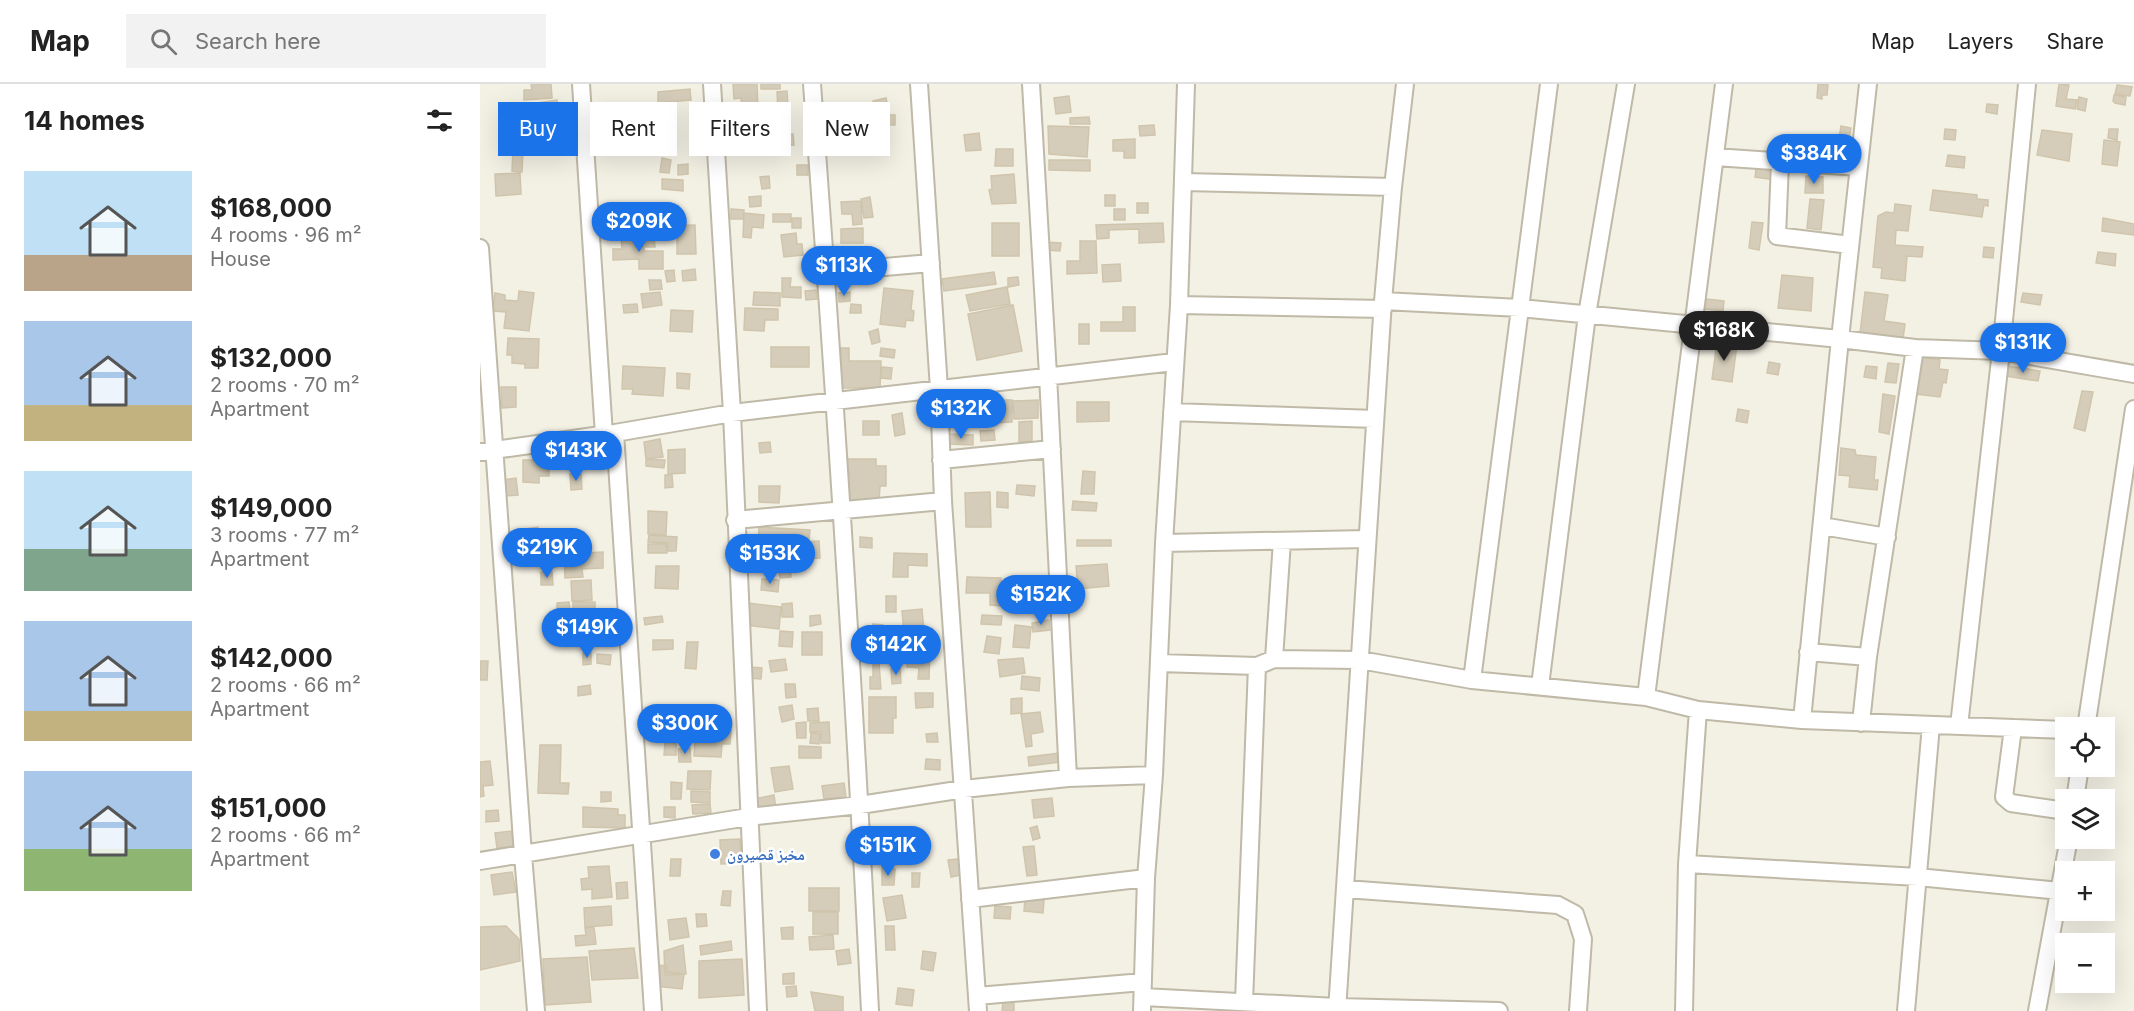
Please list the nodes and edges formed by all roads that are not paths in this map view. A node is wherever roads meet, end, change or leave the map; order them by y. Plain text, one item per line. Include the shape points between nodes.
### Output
1 (581, 84) edge
2 (712, 84) edge
3 (812, 84) edge
4 (920, 84) edge
5 (1031, 84) edge
6 (1186, 84) edge
7 (1405, 84) edge
8 (1550, 84) edge
9 (1626, 84) edge
10 (1724, 84) edge
11 (1868, 84) edge
12 (2027, 84) edge
13 (1715, 157) junction
14 (1780, 163) junction
15 (1859, 167) junction
16 (1183, 182) junction
17 (1393, 187) junction
18 (1850, 245) junction
19 (480, 248) edge
20 (931, 263) junction
21 (826, 272) junction
22 (1179, 305) junction
23 (1383, 305) junction
24 (1520, 308) junction
25 (1587, 315) junction
26 (1693, 326) junction
27 (1840, 339) junction
28 (1915, 348) junction
29 (2001, 351) junction
30 (1174, 362) junction
31 (2134, 374) edge
32 (1048, 375) junction
33 (939, 389) junction
34 (835, 400) junction
35 (2134, 410) edge
36 (1172, 412) junction
37 (732, 413) junction
38 (1375, 419) junction
39 (610, 434) junction
40 (1052, 449) junction
41 (487, 451) edge
42 (941, 460) junction
43 (943, 501) junction
44 (842, 509) junction
45 (735, 520) junction
46 (1822, 526) junction
47 (1887, 537) junction
48 (1366, 539) junction
49 (1282, 541) junction
50 (1164, 543) junction
51 (1808, 652) junction
52 (1868, 657) junction
53 (1274, 659) junction
54 (1360, 660) junction
55 (1159, 663) junction
56 (1257, 666) junction
57 (1472, 680) junction
58 (1540, 686) junction
59 (1646, 697) junction
60 (1698, 710) junction
61 (2088, 717) edge
62 (1802, 720) junction
63 (1861, 723) junction
64 (1931, 725) junction
65 (1959, 726) junction
66 (2013, 728) junction
67 (2055, 730) edge
68 (1154, 775) junction
69 (1068, 778) junction
70 (964, 789) junction
71 (860, 805) junction
72 (2055, 809) edge
73 (748, 817) junction
74 (642, 833) junction
75 (523, 855) junction
76 (480, 861) edge
77 (1687, 864) junction
78 (1918, 877) junction
79 (1146, 878) junction
80 (1346, 889) junction
81 (2055, 891) edge
82 (970, 900) junction
83 (2055, 917) edge
84 (1142, 997) edge
85 (1244, 1002) junction
86 (977, 1004) edge
87 (1219, 1006) edge
88 (1337, 1009) edge
89 (1451, 1010) edge
90 (536, 1011) edge
91 (653, 1011) edge
92 (758, 1011) edge
93 (870, 1011) edge
94 (1499, 1011) edge
95 (1578, 1011) edge
96 (1684, 1011) edge
97 (1906, 1011) edge
98 (2037, 1011) edge

1 - 39 street
2 - 37 street
3 - 21 street
4 - 20 street
5 - 32 street
6 - 16 street
7 - 17 street
8 - 24 street
9 - 25 street
10 - 13 street
11 - 15 street
12 - 29 street
13 - 14 street
13 - 26 street
14 - 15 street
14 - 18 street via 1777,236
15 - 18 street
16 - 17 street
16 - 22 street
17 - 23 street
18 - 27 street
19 - 41 street
20 - 21 street
20 - 33 street
21 - 34 street
22 - 23 street
22 - 30 street
23 - 24 street
23 - 38 street
24 - 25 street
24 - 57 street
25 - 26 street
25 - 58 street
26 - 27 street
26 - 59 street
27 - 28 street
27 - 46 street
28 - 29 street
28 - 47 street
29 - 31 street
29 - 65 street
30 - 32 street
30 - 36 street
32 - 33 street
32 - 40 street
33 - 34 street
33 - 42 street
34 - 37 street
34 - 44 street
35 - 61 street
36 - 38 street
36 - 50 street
37 - 39 street
37 - 45 street
38 - 48 street
39 - 41 street
39 - 74 street
40 - 42 street
40 - 69 street
41 - 75 street
42 - 43 street
43 - 44 street
43 - 70 street
44 - 45 street
44 - 71 street
45 - 73 street
46 - 47 street
46 - 51 street
47 - 52 street
48 - 49 street
48 - 54 street
49 - 50 street
49 - 53 street
50 - 55 street
51 - 52 street
51 - 62 street
52 - 63 street
53 - 54 street
53 - 56 street
54 - 57 street
54 - 80 street
55 - 56 street
55 - 68 street
56 - 85 street
57 - 58 street
58 - 59 street
59 - 60 street
60 - 62 street
60 - 77 street
62 - 63 street
63 - 64 street
64 - 65 street
64 - 78 street
65 - 66 street
66 - 67 street
66 - 72 street via 2004,797 2011,803
68 - 69 street
68 - 79 street
69 - 70 street
70 - 71 street
70 - 82 street
71 - 73 street
71 - 93 street
73 - 74 street
73 - 92 street
74 - 75 street
74 - 91 street
75 - 76 street
75 - 90 street
77 - 78 street
77 - 96 street
78 - 81 street
78 - 97 street
79 - 82 street
79 - 84 street
80 - 88 street
80 - 95 street via 1558,905 1575,914 1583,939
82 - 86 street
83 - 98 street
84 - 86 street
84 - 87 street
85 - 87 street
85 - 88 street
88 - 89 street
89 - 94 street

